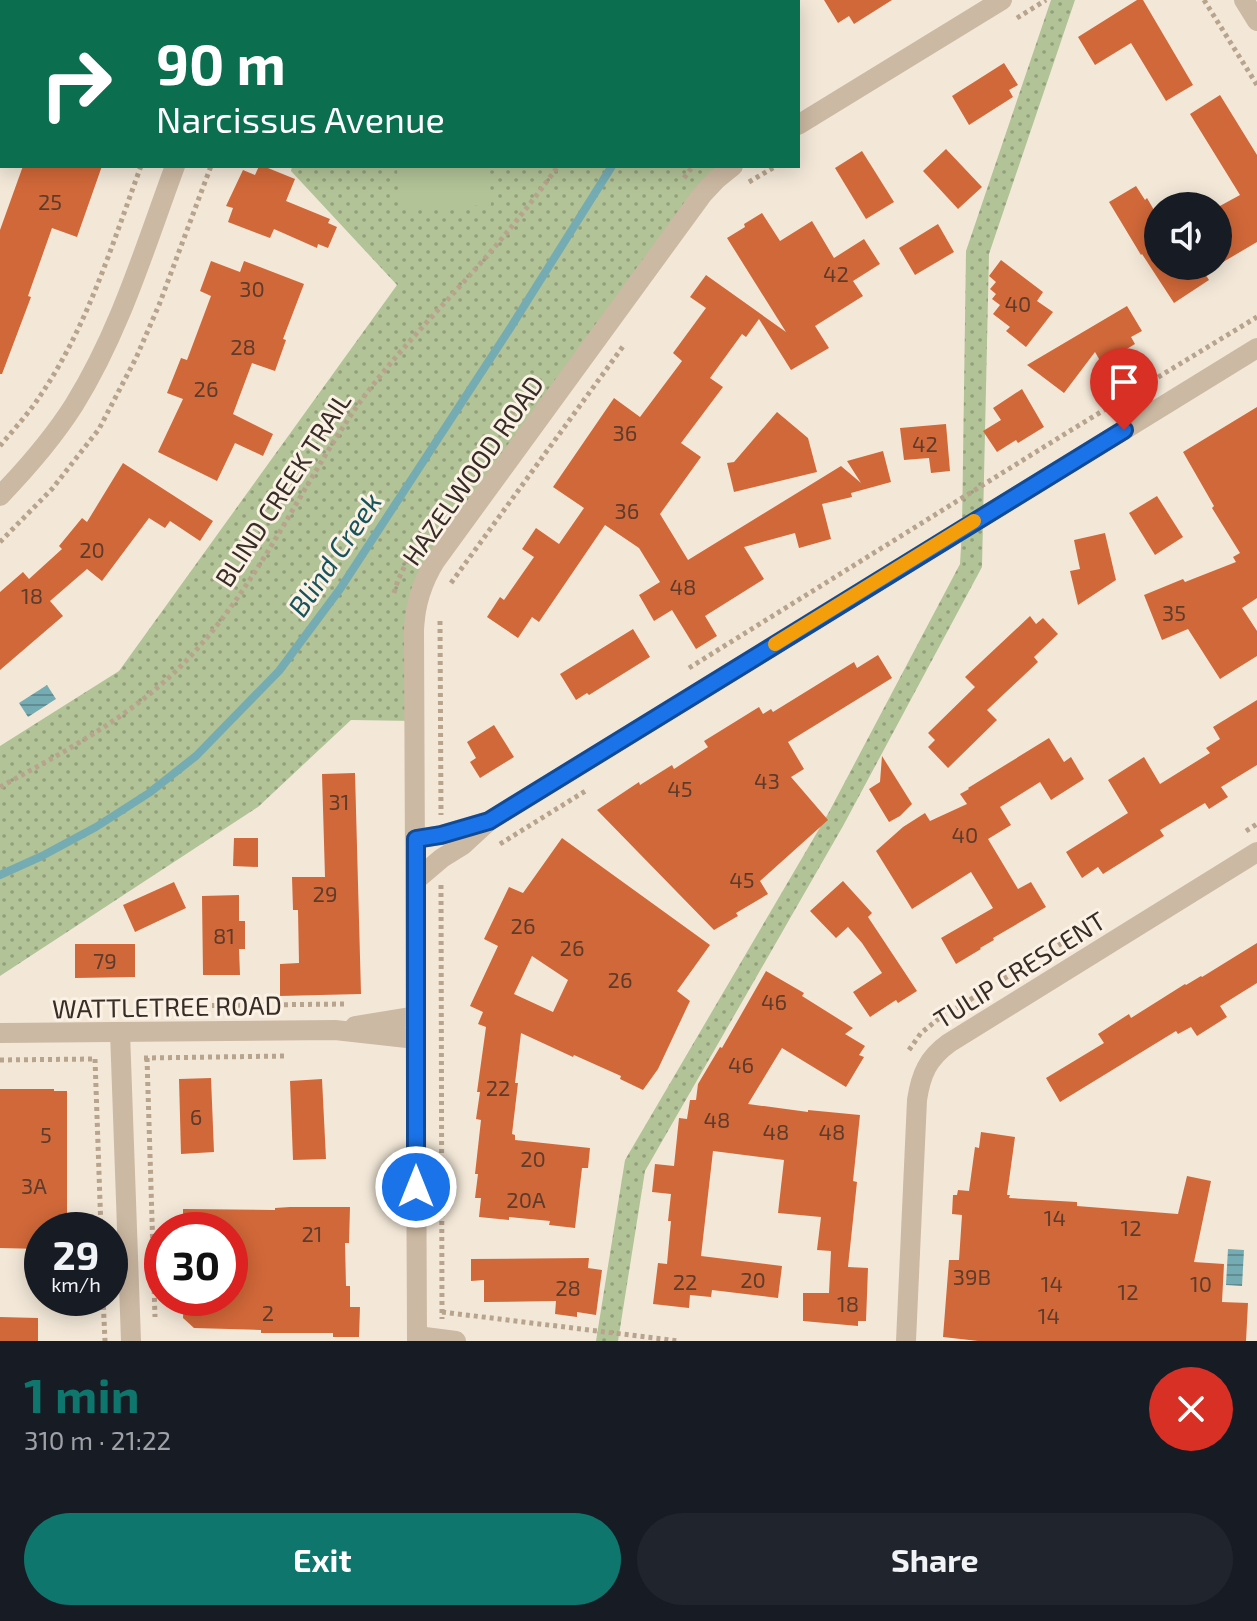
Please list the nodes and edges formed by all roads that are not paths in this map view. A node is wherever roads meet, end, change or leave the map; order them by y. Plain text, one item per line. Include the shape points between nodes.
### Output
1 (1002, 0) edge
2 (1244, 0) edge
3 (1257, 21) edge
4 (800, 124) edge
5 (174, 168) edge
6 (731, 168) edge
7 (1257, 348) edge
8 (0, 496) edge
9 (489, 821) junction
10 (416, 839) junction
11 (1257, 852) edge
12 (416, 880) junction
13 (416, 1016) junction
14 (335, 1030) junction
15 (120, 1032) junction
16 (0, 1033) edge
17 (416, 1039) junction
18 (417, 1338) edge
19 (131, 1341) edge
20 (456, 1341) edge
21 (906, 1341) edge

1 - 4 street
2 - 3 street
5 - 8 street via 96,366 48,442
6 - 10 street, HAZELWOOD ROAD via 702,195 423,581 414,622
7 - 9 street
9 - 10 street
9 - 12 street
10 - 12 street, HAZELWOOD ROAD
11 - 21 street, TULIP CRESCENT via 933,1056 917,1100
12 - 13 street, HAZELWOOD ROAD
13 - 14 street, WATTLETREE ROAD
13 - 17 street, HAZELWOOD ROAD
14 - 15 street, WATTLETREE ROAD
14 - 17 street, WATTLETREE ROAD
15 - 16 street, WATTLETREE ROAD
15 - 19 street
17 - 18 street, HAZELWOOD ROAD
18 - 20 street

